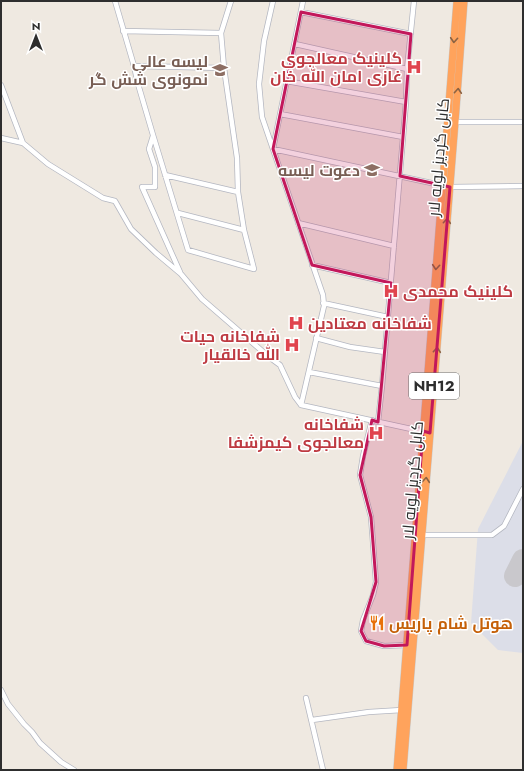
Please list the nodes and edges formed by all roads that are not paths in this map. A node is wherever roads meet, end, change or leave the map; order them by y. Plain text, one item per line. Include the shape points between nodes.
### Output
1 (115, 1) edge
2 (231, 1) edge
3 (273, 1) edge
4 (303, 1) edge
5 (414, 1) edge
6 (458, 1) edge
7 (464, 1) edge
8 (301, 12) junction
9 (123, 31) junction
10 (221, 33) junction
11 (411, 34) junction
12 (295, 44) junction
13 (134, 66) junction
14 (224, 68) junction
15 (407, 69) junction
16 (286, 81) junction
17 (1, 85) edge
18 (406, 102) junction
19 (280, 114) junction
20 (455, 122) junction
21 (523, 122) edge
22 (153, 135) junction
23 (403, 137) junction
24 (1, 138) edge
25 (23, 143) junction
26 (273, 149) junction
27 (166, 175) junction
28 (400, 176) junction
29 (446, 186) junction
30 (523, 186) edge
31 (238, 192) junction
32 (178, 214) junction
33 (298, 223) junction
34 (244, 230) junction
35 (394, 246) junction
36 (312, 265) junction
37 (181, 274) junction
38 (391, 283) junction
39 (323, 303) junction
40 (388, 317) junction
41 (316, 338) junction
42 (385, 352) junction
43 (309, 372) junction
44 (382, 386) junction
45 (301, 405) junction
46 (372, 420) junction
47 (378, 422) junction
48 (427, 432) junction
49 (523, 489) edge
50 (421, 535) junction
51 (407, 645) junction
52 (1, 690) edge
53 (306, 698) dead end
54 (402, 710) junction
55 (312, 720) junction
56 (74, 770) edge
57 (324, 770) edge
58 (398, 770) edge
59 (403, 770) edge

1 - 9 street
2 - 10 street
3 - 26 street via 264,42 259,84 262,117
4 - 8 street
5 - 11 street
6 -> 29 highway, کابل گردیز لویه لار / NH12
20 -> 7 highway, کابل گردیز لویه لار / NH12
8 - 11 street
8 - 12 street
9 - 10 street
9 - 13 street
10 - 14 street
11 - 15 street
12 - 15 street
12 - 16 street
13 - 14 street
13 - 22 street
14 - 31 street via 237,158
15 - 18 street
16 - 18 street
16 - 19 street
17 - 25 street
18 - 23 street
19 - 23 street
19 - 26 street
20 - 21 street
20 - 29 highway, کابل گردیز لویه لار / NH12
22 - 27 street
22 - 37 street via 149,149 155,166 155,187 142,187
23 - 28 street
24 - 25 street
25 - 37 street via 48,164 103,198 115,201 131,229
26 - 28 street
26 - 33 street
27 - 31 street
27 - 32 street
28 - 29 street
28 - 35 street
29 - 30 street
29 - 48 highway, کابل گردیز لویه لار / NH12
31 - 34 street
32 - 34 street
32 - 34 street via 188,250 254,269
33 - 35 street
33 - 36 street
35 - 38 street
36 - 38 street
36 - 39 street via 323,295
37 - 45 street via 202,299 280,365
38 - 40 street
39 - 40 street
39 - 41 street
40 - 42 street
41 - 42 street via 350,347
41 - 43 street
42 - 44 street
43 - 44 street
43 - 45 street
44 - 47 street
45 - 46 street
46 - 47 street
46 - 51 street via 360,475 371,517 376,582 361,631 366,641 384,646
47 - 48 street
50 -> 48 highway, کابل گردیز لویه لار / NH12
48 - 51 highway, کابل گردیز لویه لار / NH12
49 - 50 street via 504,526 492,535
50 - 59 highway, کابل گردیز لویه لار / NH12
51 - 54 highway, کابل گردیز لویه لار / NH12
52 - 56 street via 8,704 40,743 60,762
53 - 55 street
54 - 55 street
54 - 58 highway, کابل گردیز لویه لار / NH12
55 - 57 street

